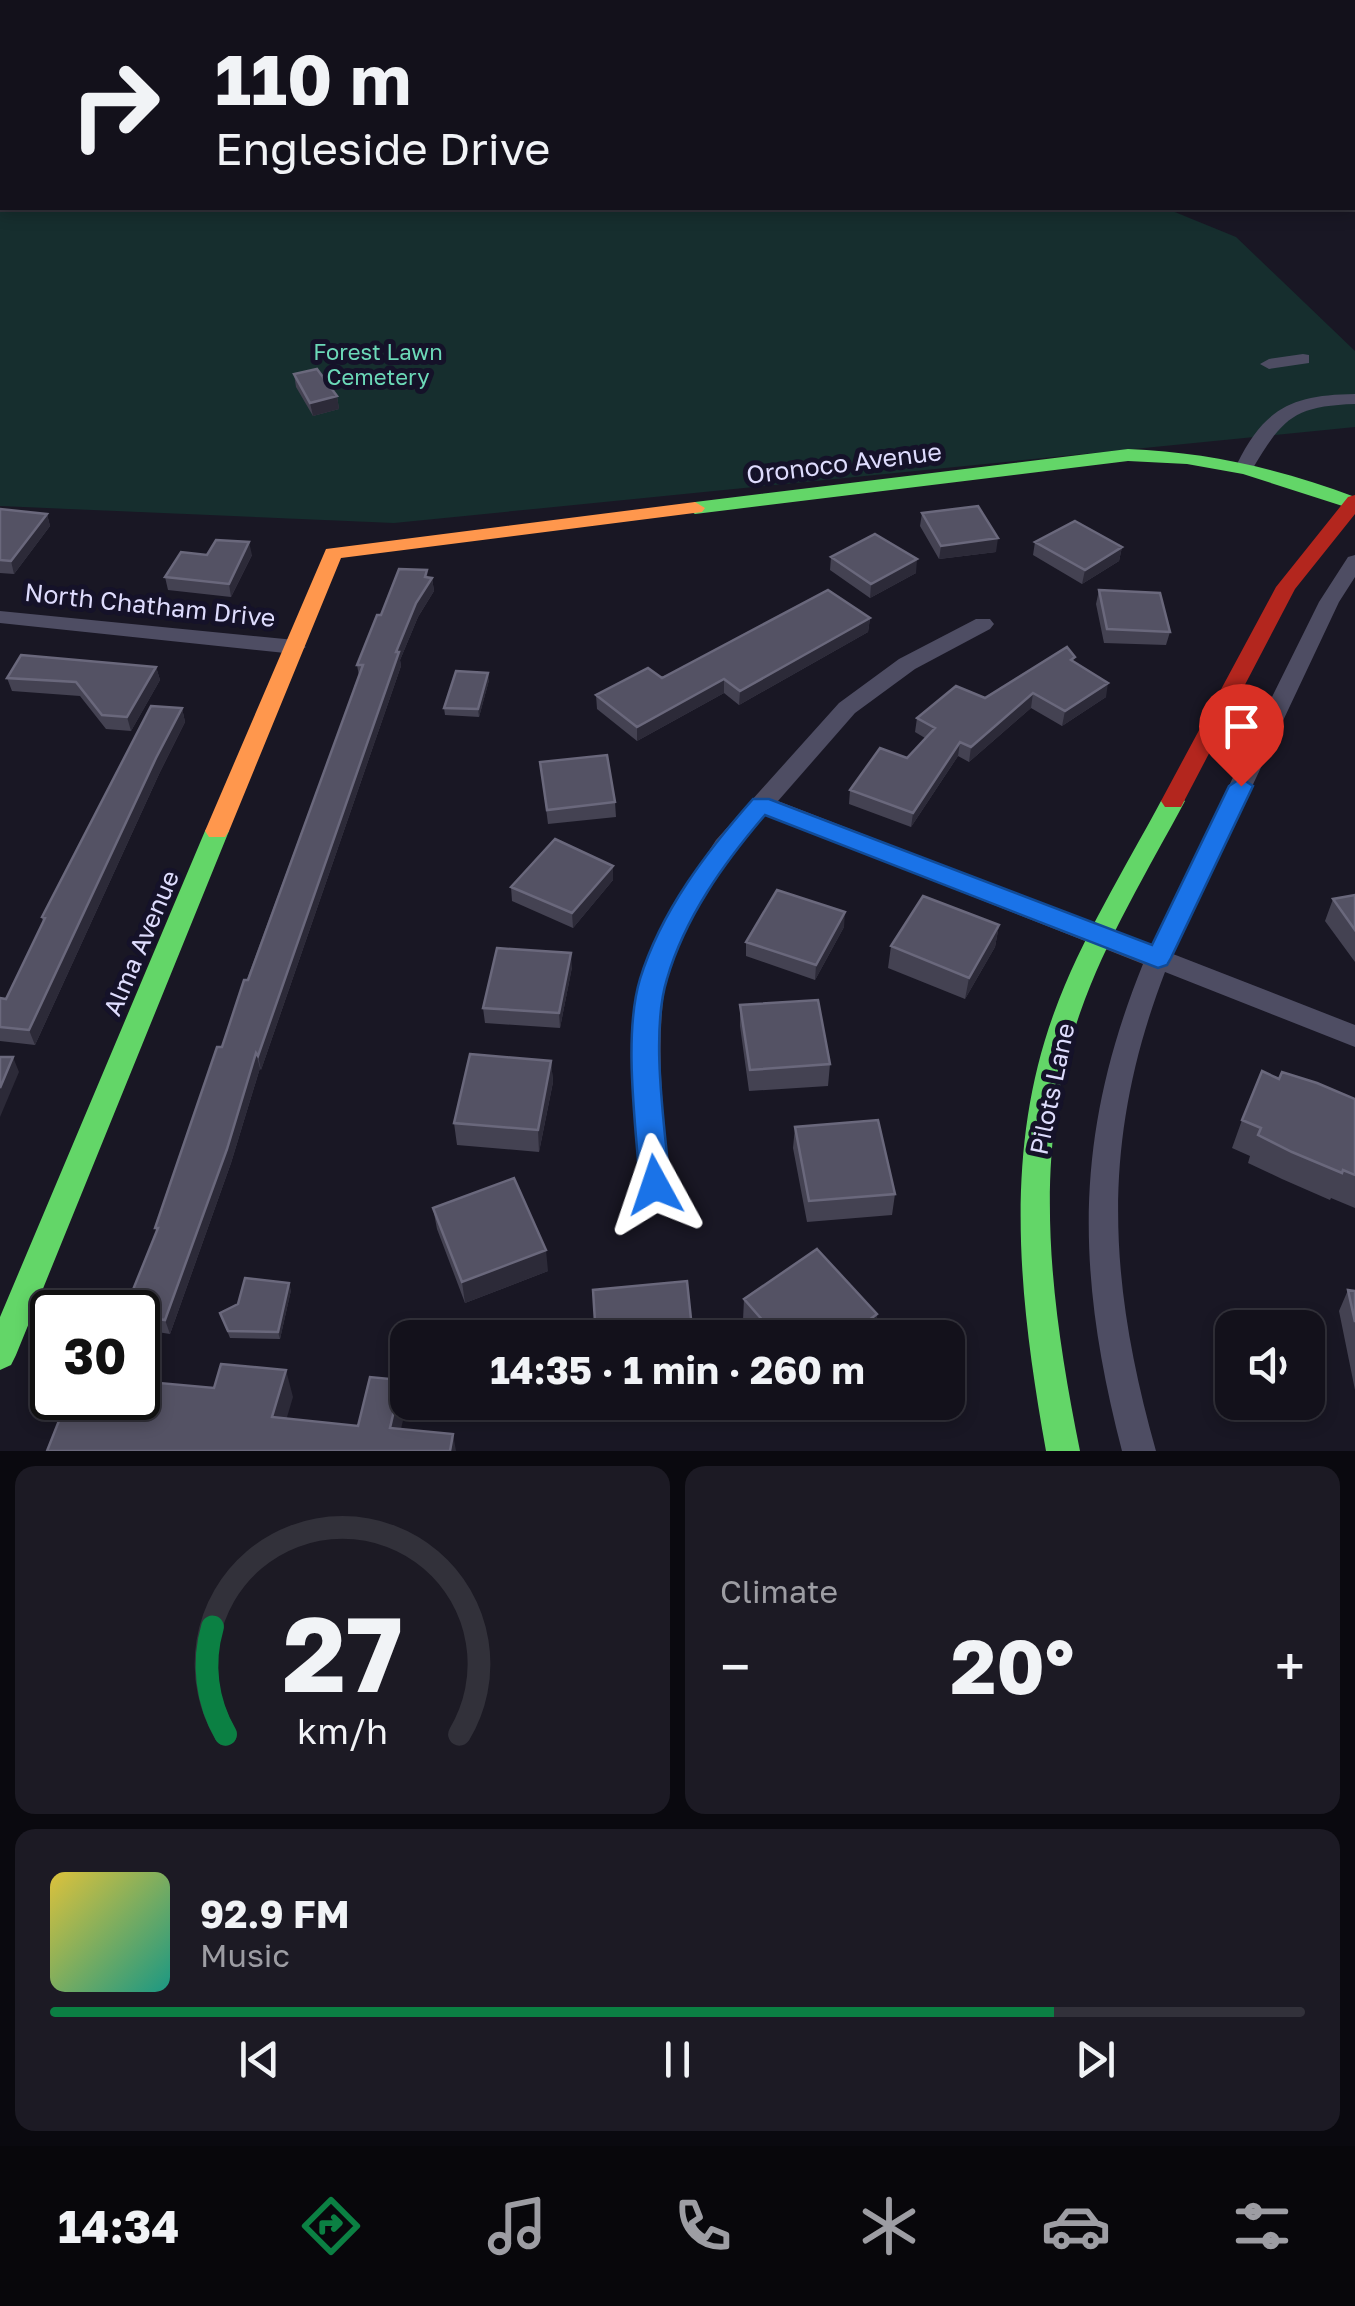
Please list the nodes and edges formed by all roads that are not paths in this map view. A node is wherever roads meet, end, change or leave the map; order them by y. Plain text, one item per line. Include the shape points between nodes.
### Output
1 (1302, 359) dead end
2 (1269, 364) dead end
3 (1355, 400) edge
4 (1246, 464) junction
5 (1354, 502) edge
6 (333, 553) joint
7 (1355, 561) edge
8 (0, 617) edge
9 (982, 624) dead end
10 (295, 647) junction
11 (1224, 701) junction
12 (1274, 717) junction
13 (761, 804) junction
14 (1102, 936) junction
15 (1158, 958) junction
16 (1355, 1036) edge
17 (655, 1185) dead end
18 (0, 1354) edge
19 (1063, 1451) edge
20 (1138, 1451) edge

1 - 2 street
3 - 4 street via 1304,404 1280,414 1264,428
4 - 5 street, Oronoco Avenue
4 - 6 street, Oronoco Avenue via 1188,456 1103,457
5 - 11 street, Pilots Lane via 1300,562
6 - 10 street, Alma Avenue
7 - 12 street
8 - 10 street, North Chatham Drive
9 - 13 street via 860,698
10 - 18 street, Alma Avenue
11 - 12 street
11 - 14 street, Pilots Lane
12 - 15 street
13 - 14 street
13 - 17 street via 674,926 652,982 646,1070
14 - 15 street
14 - 19 street, Pilots Lane via 1062,1030 1036,1164 1034,1276
15 - 16 street
15 - 20 street via 1117,1073 1103,1160 1102,1239 1113,1347

